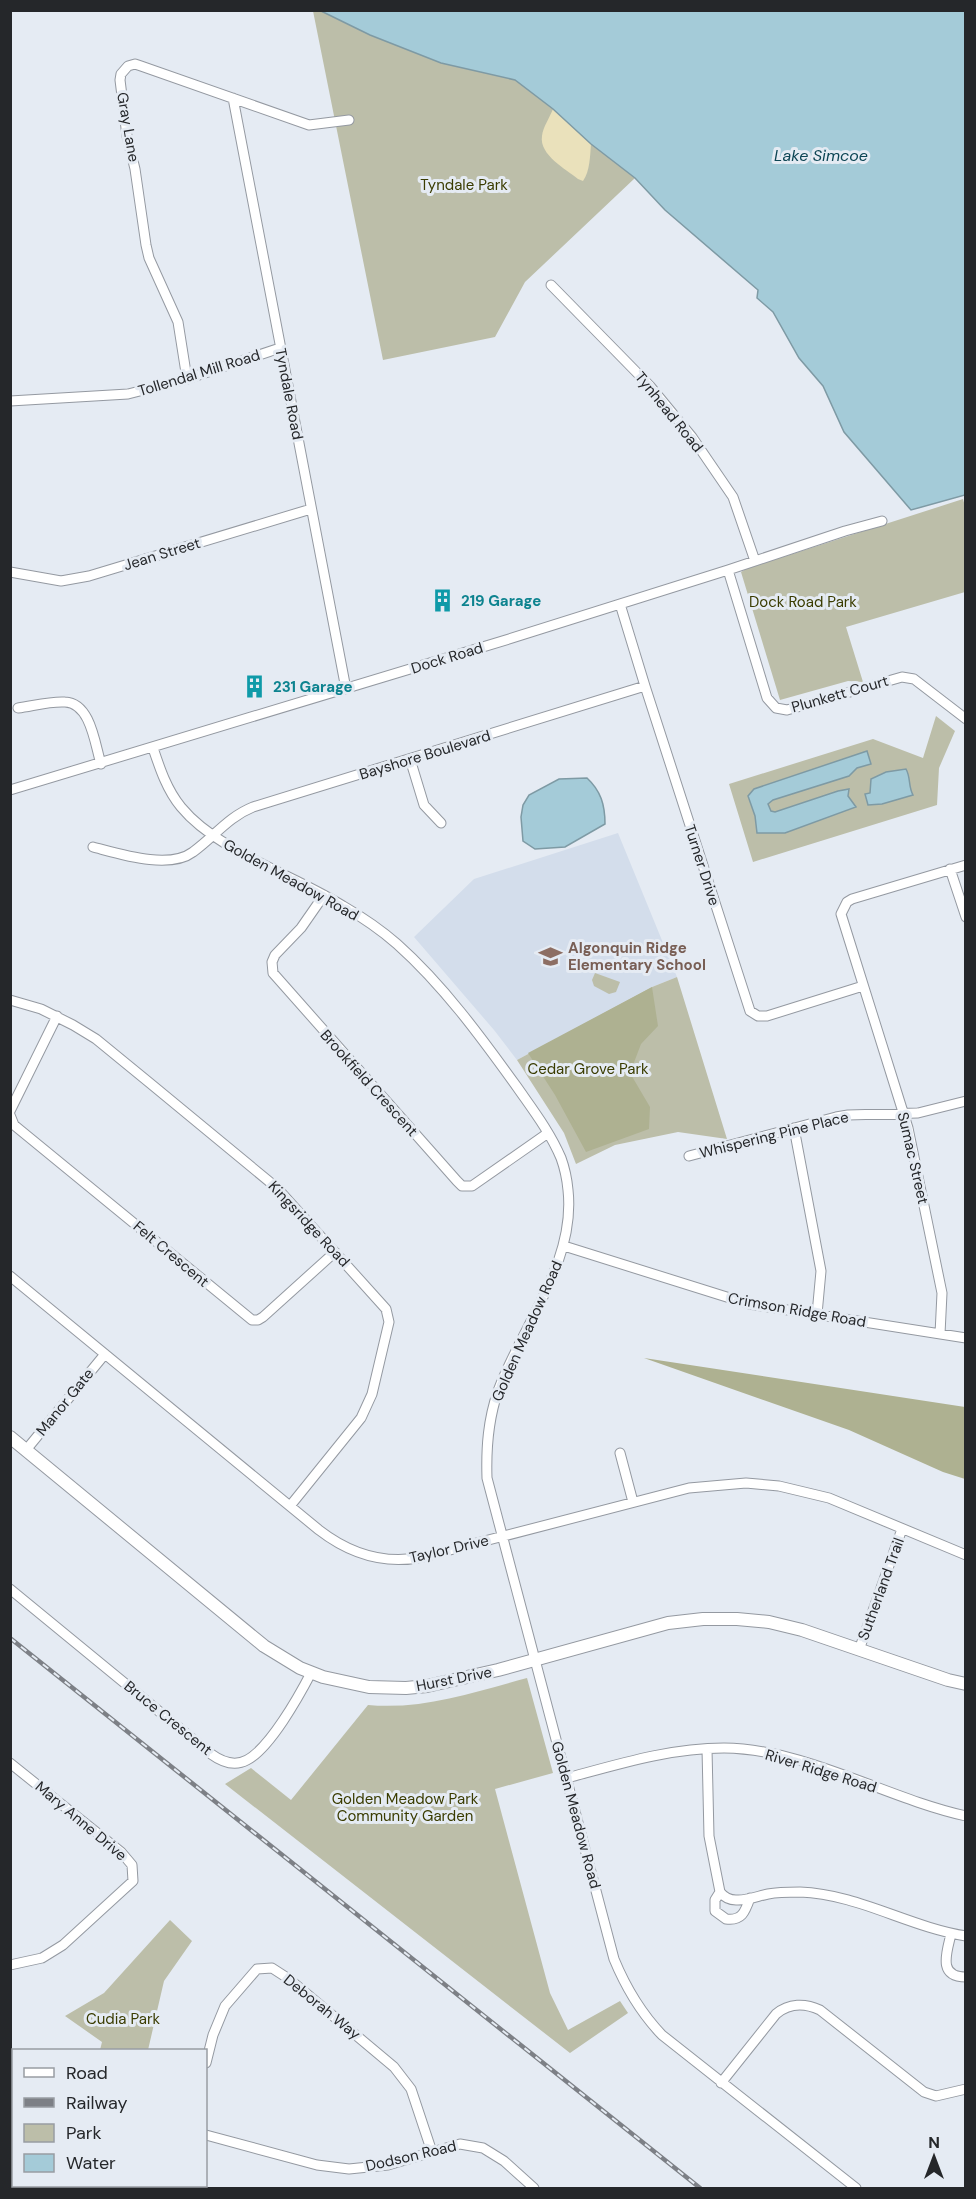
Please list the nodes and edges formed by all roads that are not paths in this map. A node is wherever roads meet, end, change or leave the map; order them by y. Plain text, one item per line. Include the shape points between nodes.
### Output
1 (233, 98) junction
2 (349, 120) dead end
3 (551, 285) dead end
4 (280, 348) junction
5 (187, 379) junction
6 (10, 401) edge
7 (311, 509) junction
8 (882, 521) dead end
9 (755, 561) junction
10 (728, 570) junction
11 (10, 572) edge
12 (620, 604) junction
13 (645, 686) junction
14 (346, 689) junction
15 (18, 708) dead end
16 (966, 718) edge
17 (153, 748) junction
18 (410, 759) junction
19 (101, 764) junction
20 (10, 790) edge
21 (441, 823) dead end
22 (211, 836) junction
23 (93, 847) dead end
24 (966, 865) edge
25 (950, 869) junction
26 (324, 895) junction
27 (966, 917) edge
28 (863, 986) junction
29 (10, 1000) edge
30 (57, 1016) junction
31 (966, 1101) edge
32 (10, 1113) edge
33 (903, 1114) junction
34 (794, 1128) junction
35 (548, 1133) junction
36 (689, 1156) dead end
37 (564, 1246) junction
38 (335, 1252) junction
39 (10, 1276) edge
40 (817, 1314) junction
41 (940, 1334) junction
42 (966, 1338) edge
43 (105, 1354) junction
44 (10, 1437) edge
45 (26, 1450) junction
46 (620, 1453) dead end
47 (633, 1502) junction
48 (290, 1506) junction
49 (903, 1529) junction
50 (502, 1537) junction
51 (966, 1555) edge
52 (10, 1589) edge
53 (859, 1650) junction
54 (534, 1660) junction
55 (310, 1673) junction
56 (966, 1684) edge
57 (707, 1749) junction
58 (10, 1763) edge
59 (567, 1778) junction
60 (966, 1816) edge
61 (720, 1893) junction
62 (750, 1898) junction
63 (951, 1934) junction
64 (966, 1936) edge
65 (10, 1965) edge
66 (966, 1977) edge
67 (207, 2059) edge
68 (721, 2083) junction
69 (966, 2089) edge
70 (207, 2135) edge
71 (432, 2152) junction
72 (534, 2188) edge
73 (856, 2188) edge

1 - 2 street, Gray Lane via 309,125
1 - 4 street, Tyndale Road
1 - 5 street, Gray Lane via 135,64 124,69 120,80 146,245 178,322
3 - 9 street, Tynhead Road via 650,386 692,437 733,496
4 - 5 street, Tollendal Mill Road
4 - 7 street, Tyndale Road
5 - 6 street, Tollendal Mill Road via 128,394
7 - 11 street, Jean Street via 89,576 61,581
7 - 14 street, Tyndale Road
8 - 9 street, Dock Road
9 - 10 street, Dock Road
10 - 12 street, Dock Road
10 - 16 street, Plunkett Court via 767,698 776,708 787,710 909,677
12 - 13 street, Turner Drive
12 - 14 street, Dock Road
13 - 18 street, Bayshore Boulevard
13 - 28 street, Turner Drive via 750,1011 758,1017 767,1016
14 - 17 street, Dock Road
15 - 19 street via 66,702 78,706 86,716
17 - 19 street, Dock Road
17 - 22 street, Golden Meadow Road via 176,799
18 - 21 street via 424,805
18 - 22 street, Bayshore Boulevard via 253,807
19 - 20 street, Dock Road
22 - 23 street, Bayshore Boulevard via 193,852 174,860
22 - 26 street, Golden Meadow Road
24 - 25 street
25 - 27 street
25 - 28 street, Sumac Street via 847,902 842,921
26 - 35 street, Golden Meadow Road via 386,935 419,966 481,1037
26 - 35 street, Brookfield Crescent via 301,928 275,955 273,973 457,1181 472,1186
28 - 33 street, Sumac Street
29 - 30 street, Kingsridge Road
30 - 32 street, Felt Crescent
30 - 38 street, Kingsridge Road via 96,1039 277,1188
31 - 33 street, Whispering Pine Place
32 - 38 street, Felt Crescent via 14,1125 252,1320 263,1317
33 - 34 street, Whispering Pine Place via 848,1115
33 - 41 street, Sumac Street via 942,1293
34 - 36 street, Whispering Pine Place
34 - 40 street via 820,1260
35 - 37 street, Golden Meadow Road via 564,1168 568,1190
37 - 40 street, Crimson Ridge Road via 733,1300
37 - 50 street, Golden Meadow Road via 500,1388 489,1424 487,1478
38 - 48 street, Kingsridge Road via 386,1310 388,1322 372,1394 361,1418
39 - 43 street, Taylor Drive
40 - 41 street, Crimson Ridge Road
41 - 42 street, Crimson Ridge Road
43 - 45 street, Manor Gate
43 - 48 street, Taylor Drive
44 - 45 street, Hurst Drive
45 - 55 street, Hurst Drive via 264,1646
46 - 47 street
47 - 49 street, Taylor Drive via 699,1486 761,1484 822,1496
47 - 50 street, Taylor Drive
48 - 50 street, Taylor Drive via 340,1545 382,1559 410,1560
49 - 51 street, Taylor Drive
49 - 53 street, Sutherland Trail
50 - 54 street, Golden Meadow Road
52 - 55 street, Bruce Crescent via 212,1754 231,1764 246,1761 258,1751 291,1711
53 - 54 street, Hurst Drive via 786,1626 712,1618 668,1623
53 - 56 street, Hurst Drive
54 - 55 street, Hurst Drive via 406,1688 369,1687
54 - 59 street, Golden Meadow Road
57 - 59 street, River Ridge Road via 657,1755
57 - 60 street, River Ridge Road via 752,1750 784,1756
57 - 61 street via 710,1836
58 - 65 street, Mary Anne Drive via 121,1852 132,1865 133,1881 63,1945 42,1958
59 - 68 street, Golden Meadow Road via 614,1959 625,1985 657,2030
61 - 62 street via 729,1899
61 - 62 street via 715,1900 716,1911 726,1919 740,1918
62 - 63 street via 781,1892 831,1895
63 - 64 street
63 - 66 street via 946,1966 956,1976
67 - 71 street, Deborah Way via 225,2006 257,1969 272,1968 394,2067 411,2089
68 - 69 street via 776,2014 787,2007 805,2005 820,2010 924,2092 936,2096
68 - 73 street, Golden Meadow Road
70 - 71 street, Dodson Road via 317,2165 349,2169
71 - 72 street, Dodson Road via 460,2144 483,2148

